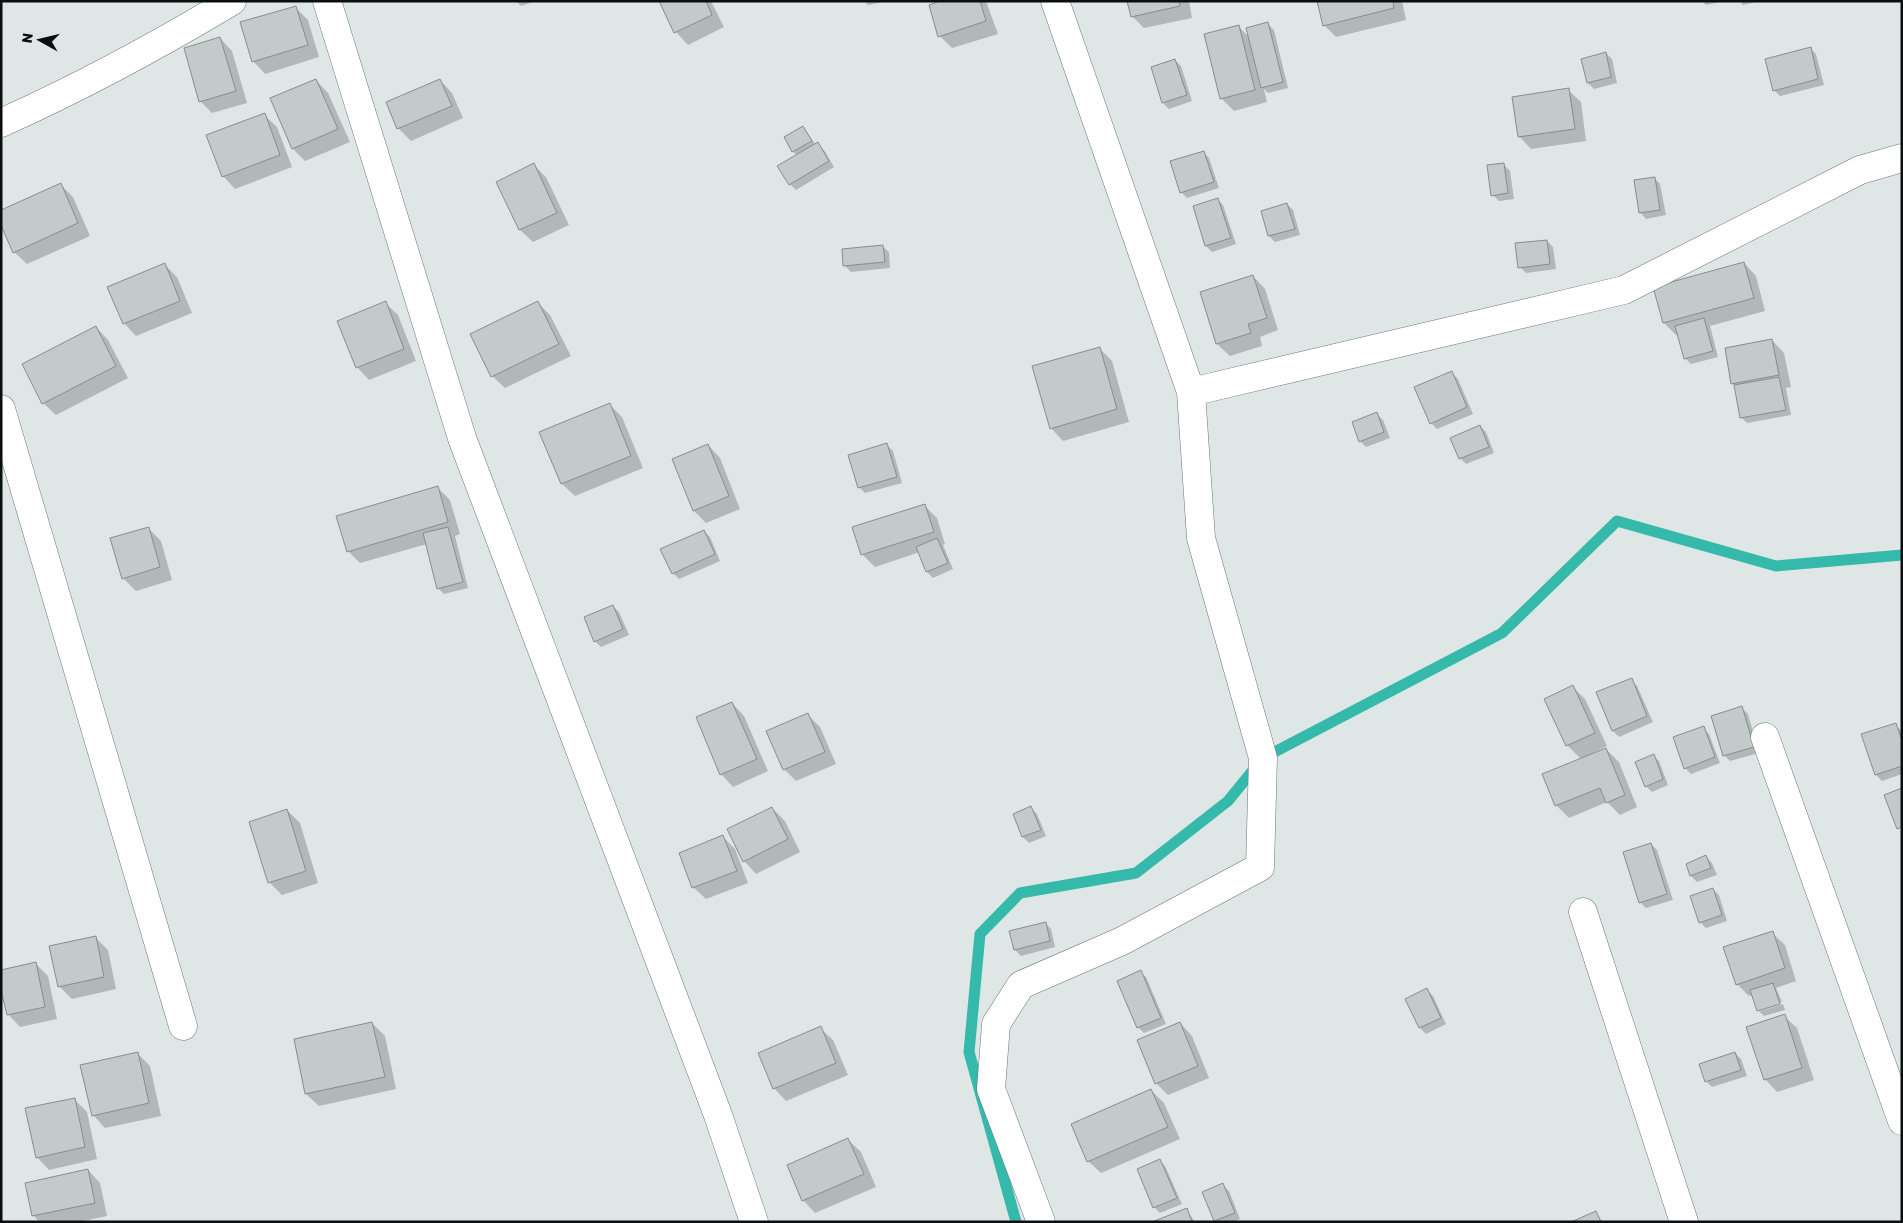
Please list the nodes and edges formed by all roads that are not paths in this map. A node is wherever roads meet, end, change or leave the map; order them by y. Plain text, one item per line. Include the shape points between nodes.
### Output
1 (232, 1) edge
2 (327, 1) edge
3 (1056, 1) edge
4 (1, 123) edge
5 (1902, 158) edge
6 (1191, 392) junction
7 (1, 409) edge
8 (1765, 737) dead end
9 (1583, 912) dead end
10 (183, 1026) dead end
11 (1902, 1121) edge
12 (754, 1222) edge
13 (1041, 1222) edge
14 (1684, 1222) edge

1 - 4 street via 126,63
2 - 12 street via 462,438 718,1115
3 - 6 street
5 - 6 street via 1860,170 1624,290
6 - 13 street via 1200,538 1263,758 1260,868 1122,941 1021,985 996,1024 991,1089
7 - 10 street
8 - 11 street
9 - 14 street

